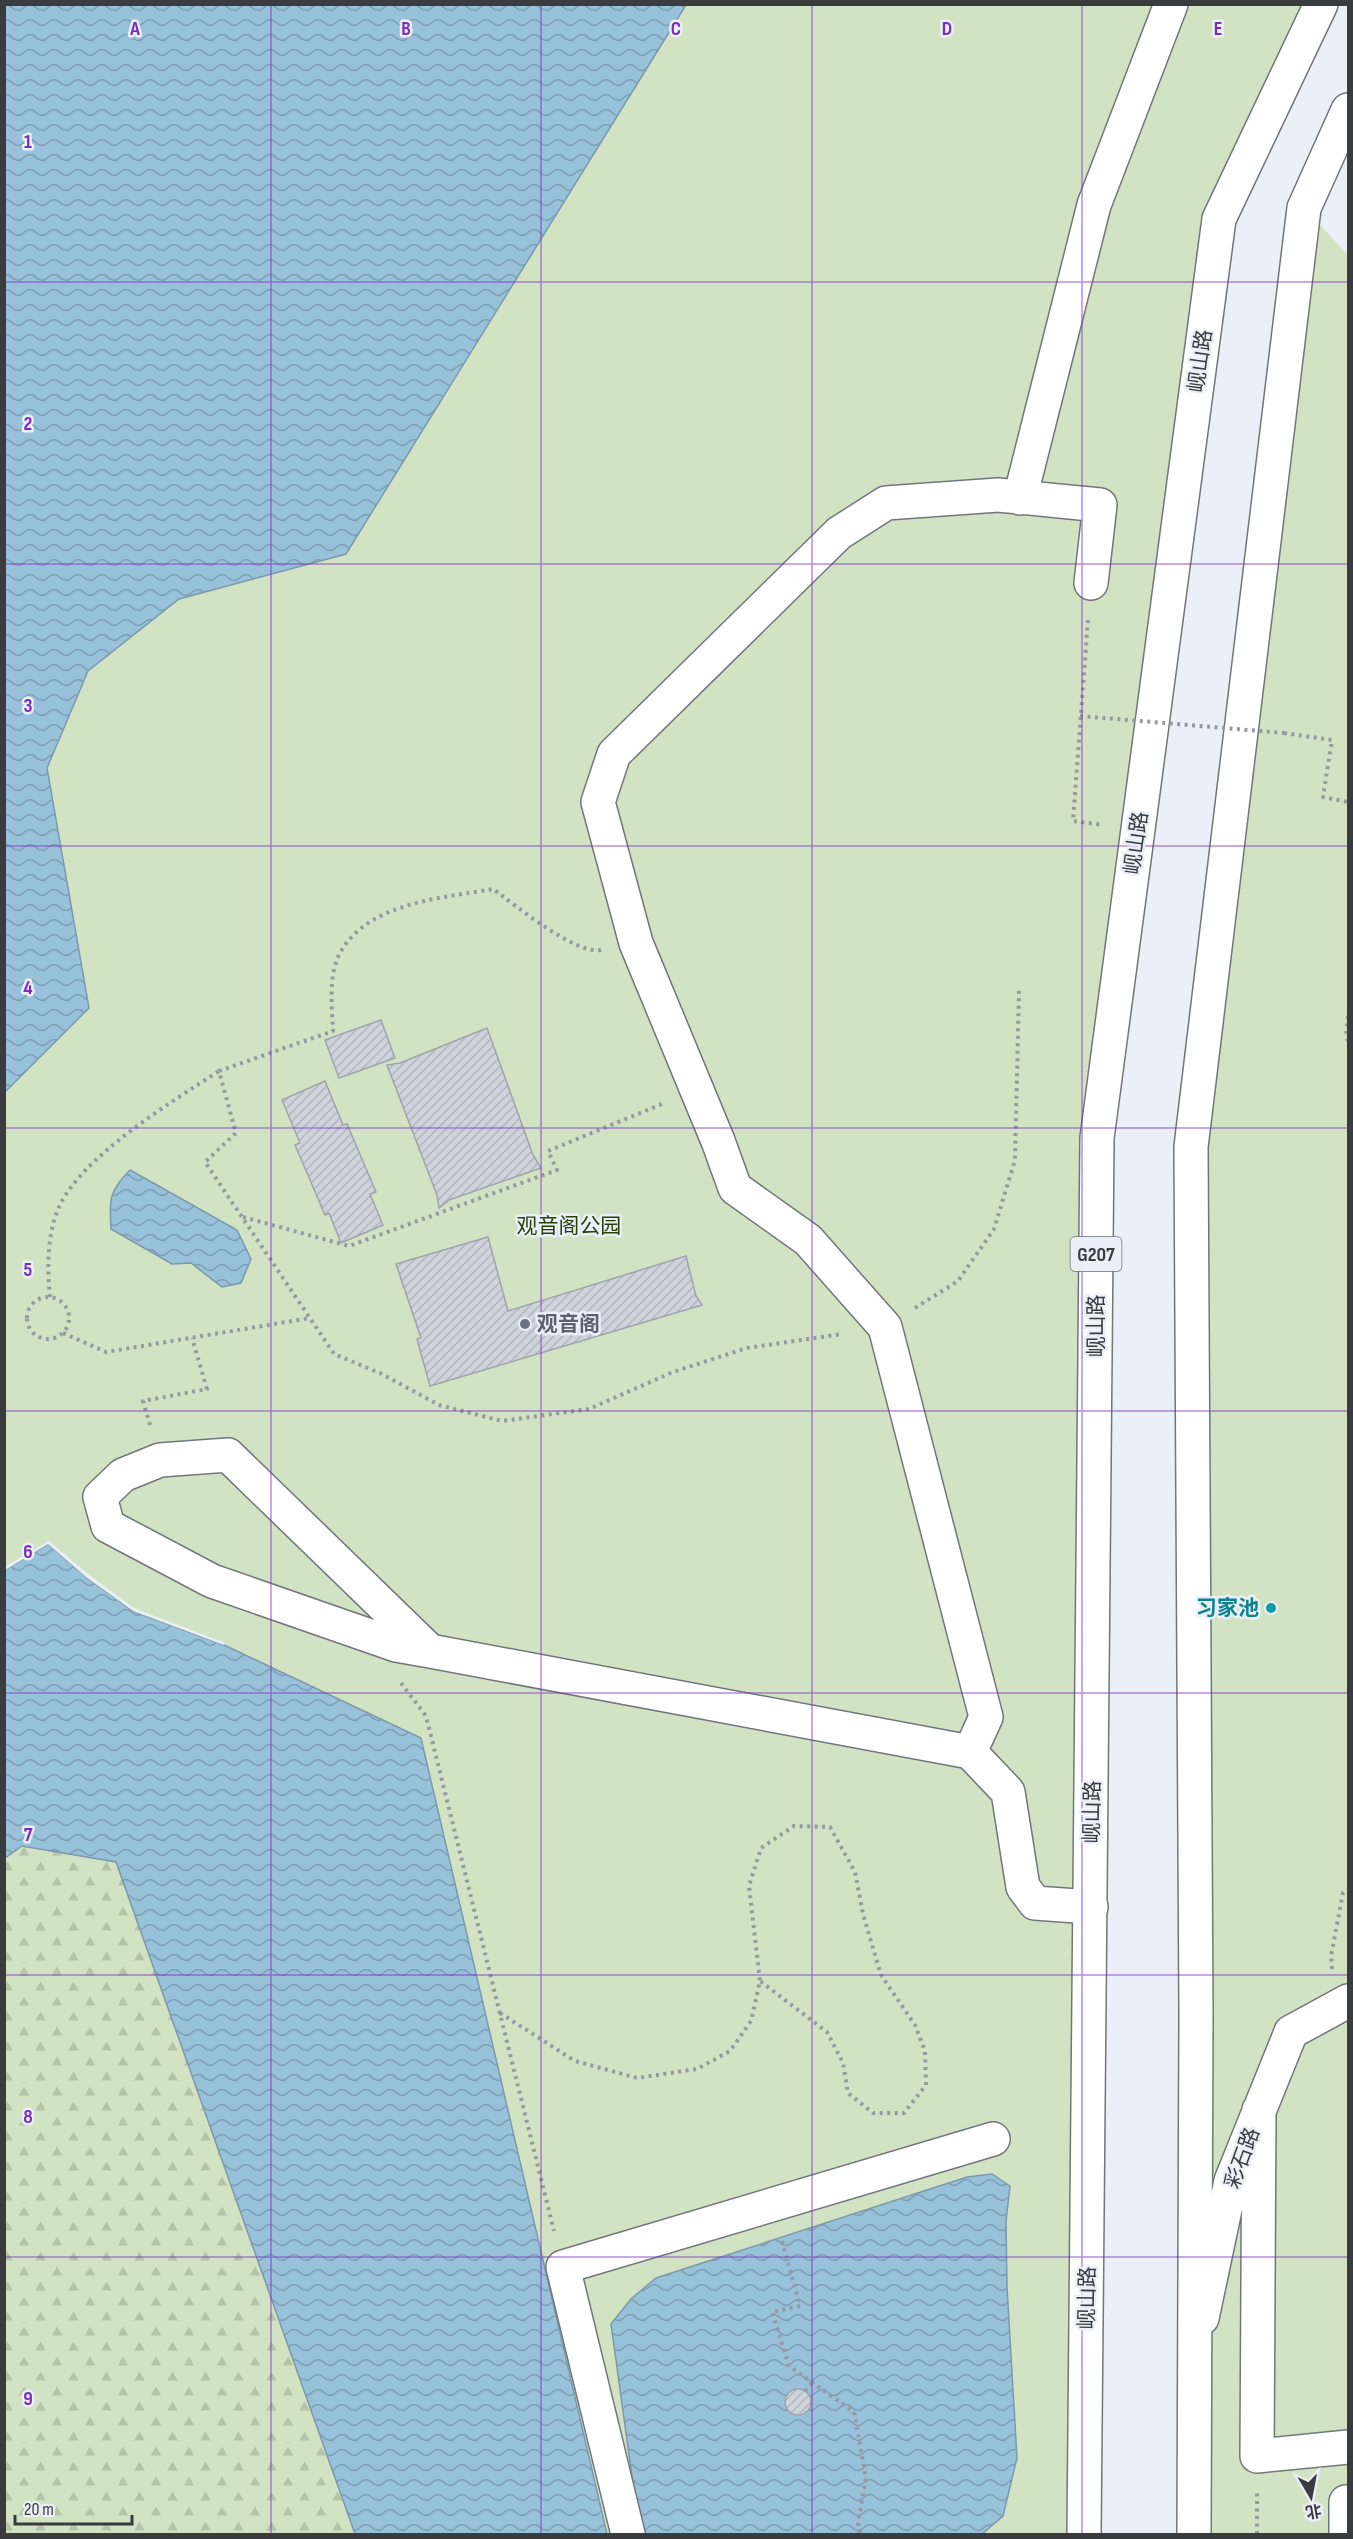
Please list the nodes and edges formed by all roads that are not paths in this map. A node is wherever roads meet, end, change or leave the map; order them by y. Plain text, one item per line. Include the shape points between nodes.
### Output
1 (1171, 4) edge
2 (1321, 4) edge
3 (1348, 110) edge
4 (1020, 498) junction
5 (1090, 583) road end
6 (430, 1651) junction
7 (970, 1752) junction
8 (1091, 1907) junction
9 (1341, 2005) edge
10 (1260, 2110) junction
11 (993, 2139) dead end
12 (1195, 2352) junction
13 (1348, 2447) edge
14 (1346, 2502) dead end
15 (628, 2535) edge
16 (1084, 2535) edge
17 (1194, 2535) edge
18 (1346, 2535) edge

1 - 4 main road via 1094,205
2 - 8 main road, 岘山路 / G207 via 1219,219 1097,1138
3 - 12 main road via 1304,208 1191,1147
4 - 5 main road via 1100,505
4 - 7 main road via 998,495 886,503 839,533 614,754 598,802 636,943 735,1188 808,1240 885,1327 986,1717
6 - 6 main road via 396,1645 212,1581 108,1526 100,1497 123,1475 160,1460 228,1455
6 - 7 main road
7 - 8 main road via 1008,1792 1023,1887 1035,1903
8 - 16 main road, 岘山路 / G207
9 - 10 main road, 彩石路 via 1291,2032
10 - 12 main road, 彩石路 via 1231,2181
10 - 13 main road via 1257,2456
11 - 15 main road via 563,2267
12 - 17 main road
14 - 18 main road

